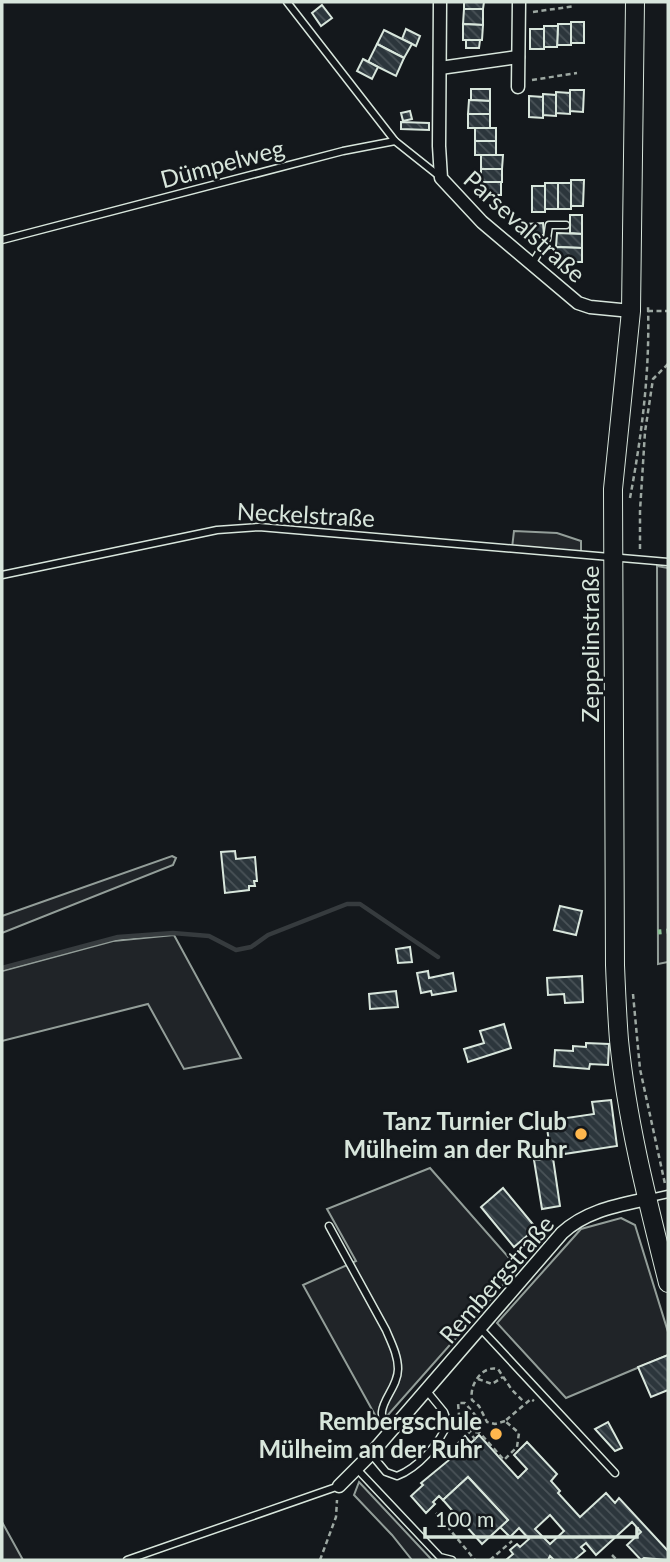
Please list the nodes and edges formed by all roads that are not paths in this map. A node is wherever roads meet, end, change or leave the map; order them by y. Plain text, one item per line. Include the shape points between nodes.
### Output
1 (287, 2) edge
2 (440, 2) edge
3 (635, 2) edge
4 (519, 8) edge
5 (519, 57) junction
6 (440, 68) junction
7 (518, 84) road end
8 (395, 141) junction
9 (441, 178) junction
10 (566, 225) dead end
11 (2, 240) edge
12 (532, 264) junction
13 (640, 311) junction
14 (613, 557) junction
15 (668, 562) edge
16 (2, 575) edge
17 (668, 1194) edge
18 (647, 1199) junction
19 (329, 1226) dead end
20 (668, 1283) edge
21 (480, 1328) junction
22 (426, 1390) junction
23 (391, 1430) junction
24 (370, 1454) junction
25 (356, 1468) junction
26 (615, 1473) dead end
27 (338, 1486) joint
28 (127, 1560) edge
29 (452, 1560) edge

1 - 8 lane
2 - 6 street, Parsevalstraße
3 - 13 main road, Zeppelinstraße
4 - 5 street
5 - 6 street
5 - 7 street
6 - 9 street, Parsevalstraße
8 - 9 lane
8 - 11 lane, Dümpelweg
9 - 12 street, Parsevalstraße via 482,222
10 - 12 lane via 549,225 547,239
12 - 13 street, Parsevalstraße via 578,303
13 - 14 main road, Zeppelinstraße via 613,489
14 - 15 lane, Neckelstraße
14 - 16 lane, Neckelstraße via 259,527 217,530
14 - 18 main road, Zeppelinstraße via 619,1041
17 - 18 lane
18 - 20 main road, Zeppelinstraße
18 - 21 street, Rembergstraße via 596,1211 575,1222
19 - 23 lane via 394,1348 397,1376 381,1417
21 - 22 street, Rembergstraße
21 - 26 lane
22 - 23 street, Rembergstraße
22 - 24 lane via 448,1423 428,1452 411,1471 397,1476 386,1472
23 - 24 street, Rembergstraße
24 - 25 street, Rembergstraße
25 - 27 street, Rembergstraße
25 - 29 lane via 440,1557
27 - 28 lane, Rembergstraße

